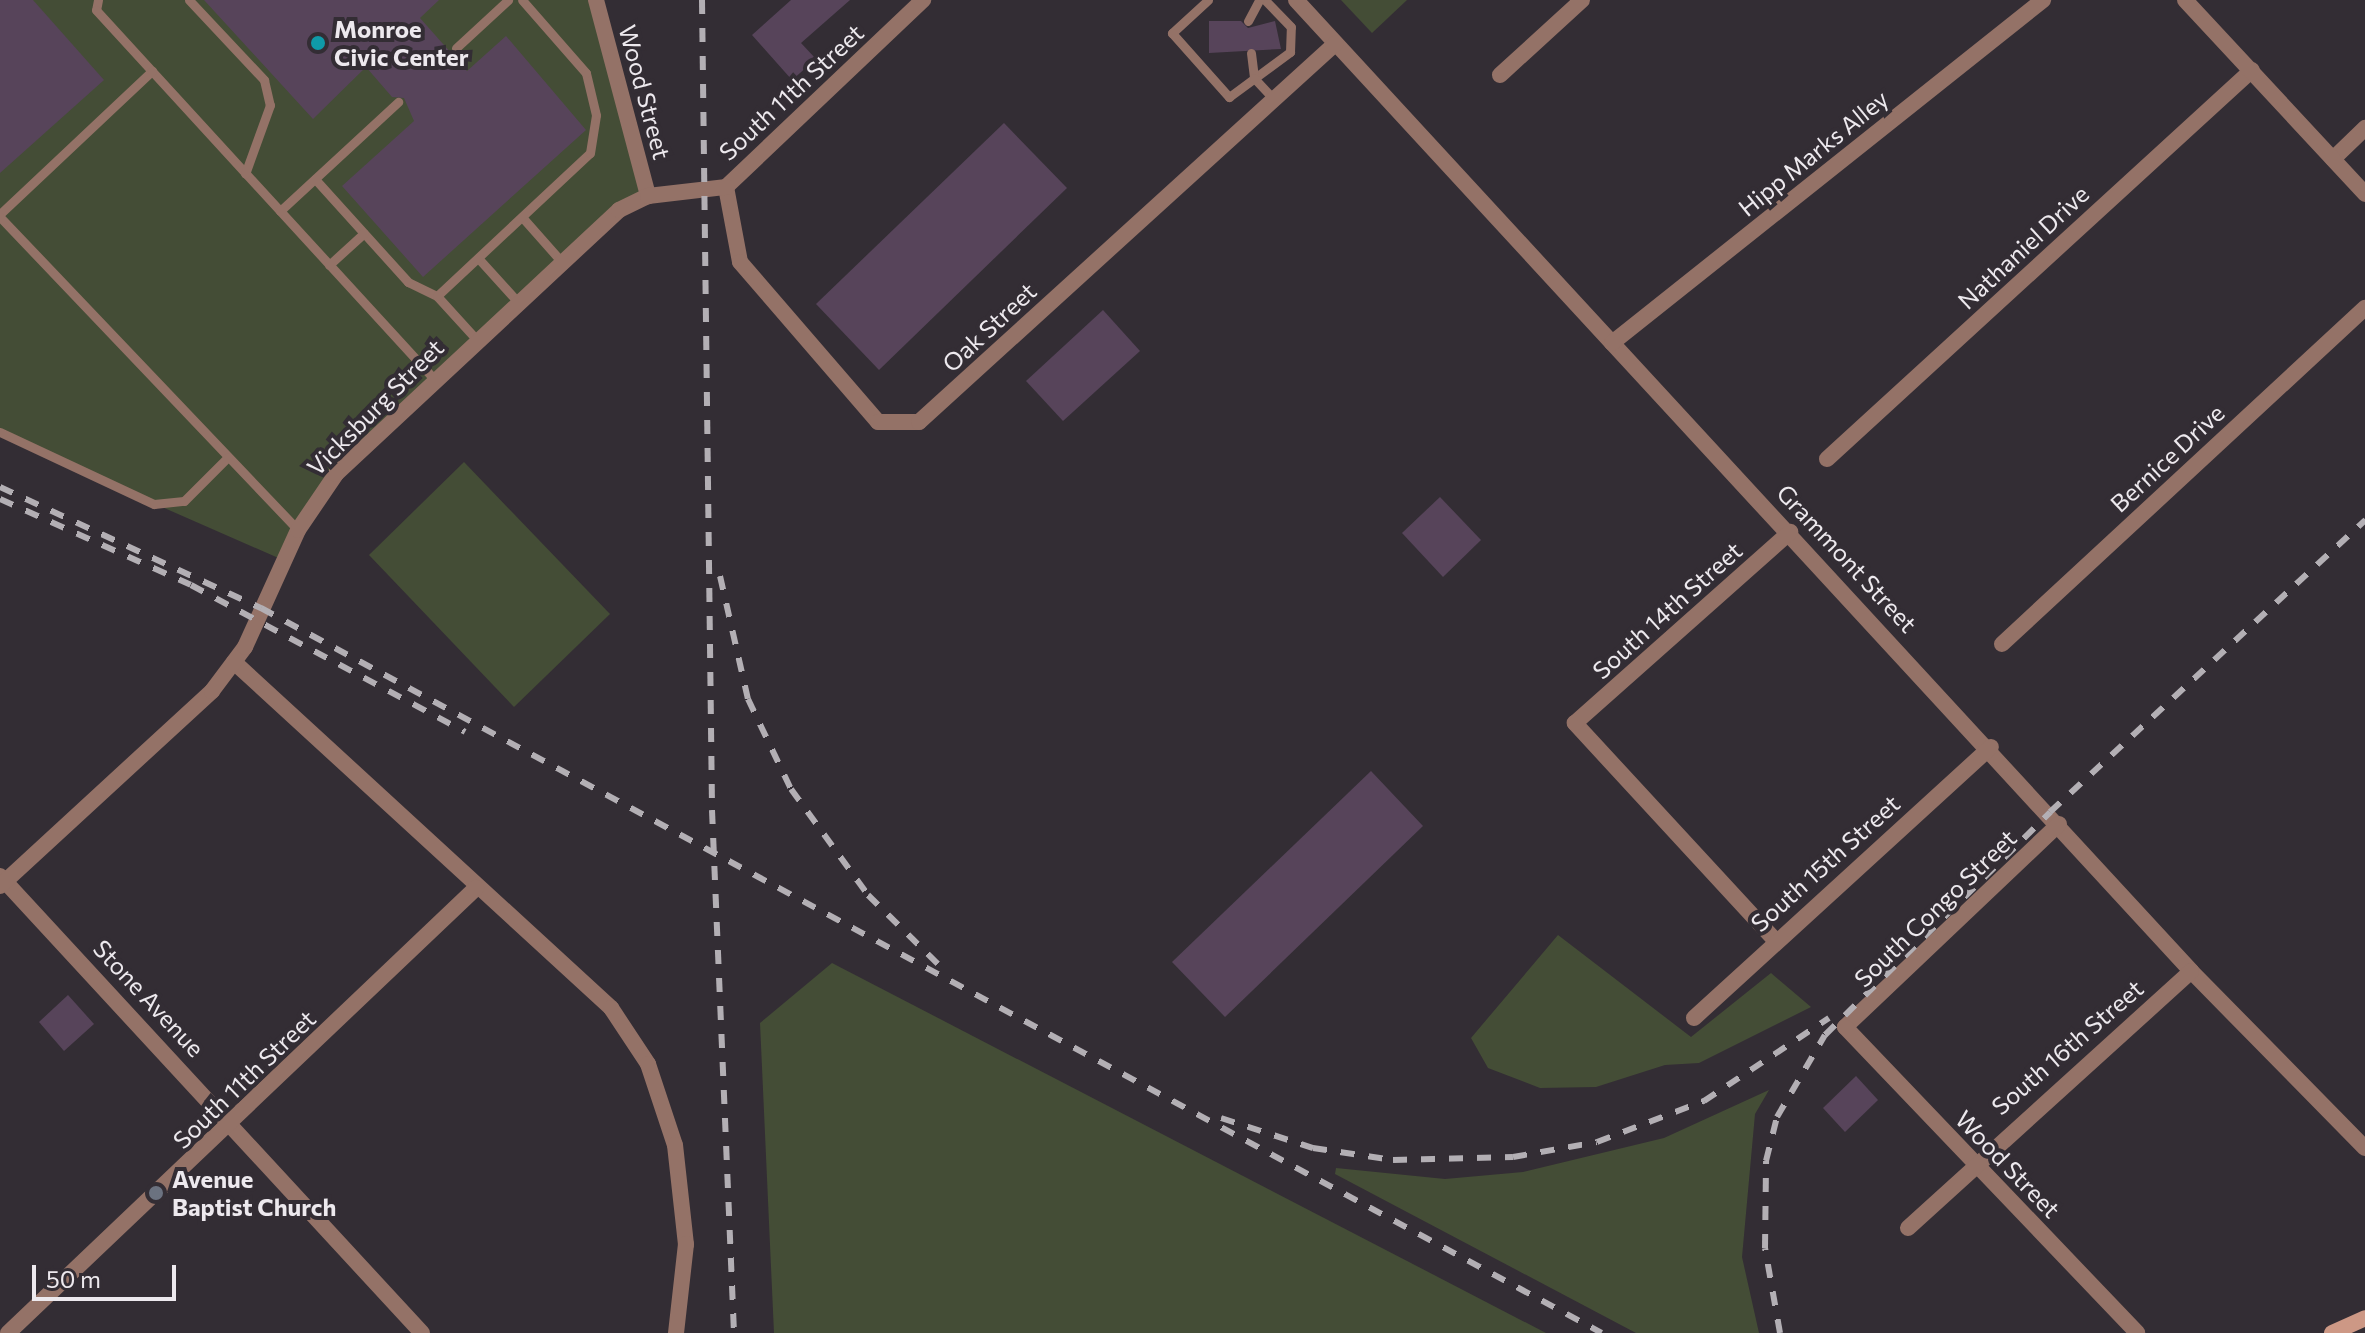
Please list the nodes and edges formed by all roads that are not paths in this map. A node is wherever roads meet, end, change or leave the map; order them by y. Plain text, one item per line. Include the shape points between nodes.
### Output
1 (98, 0) edge
2 (189, 0) edge
3 (508, 0) edge
4 (522, 0) edge
5 (596, 0) edge
6 (923, 0) edge
7 (1208, 0) edge
8 (1262, 0) edge
9 (1296, 0) edge
10 (1582, 0) edge
11 (2043, 0) edge
12 (2185, 0) edge
13 (1248, 21) dead end
14 (1336, 43) junction
15 (456, 48) dead end
16 (1251, 53) dead end
17 (2252, 70) junction
18 (152, 71) junction
19 (1500, 75) dead end
20 (1254, 78) junction
21 (1271, 96) junction
22 (398, 102) dead end
23 (2365, 128) edge
24 (2333, 159) junction
25 (245, 174) junction
26 (315, 179) junction
27 (726, 187) junction
28 (2365, 194) edge
29 (648, 196) junction
30 (280, 211) junction
31 (0, 216) edge
32 (522, 217) junction
33 (364, 233) junction
34 (478, 258) junction
35 (560, 260) junction
36 (329, 265) junction
37 (437, 296) junction
38 (517, 301) junction
39 (2365, 308) edge
40 (477, 340) junction
41 (1612, 343) junction
42 (435, 380) junction
43 (0, 432) edge
44 (228, 457) junction
45 (1827, 459) dead end
46 (298, 530) junction
47 (1790, 532) junction
48 (2002, 644) dead end
49 (234, 662) junction
50 (1991, 747) junction
51 (2059, 824) junction
52 (2, 881) edge
53 (476, 888) junction
54 (1774, 939) junction
55 (2191, 971) junction
56 (1694, 1018) dead end
57 (1845, 1027) joint
58 (234, 1124) junction
59 (2365, 1148) edge
60 (1973, 1162) junction
61 (1908, 1228) dead end
62 (2365, 1318) edge
63 (8, 1333) edge
64 (422, 1333) edge
65 (676, 1333) edge
66 (2137, 1333) edge
67 (2332, 1333) edge

1 - 18 lane via 96,10
2 - 25 lane via 264,80 270,105
3 - 15 lane
4 - 32 lane via 586,73 596,115 590,153
5 - 29 street, Wood Street
6 - 27 street, South 11th Street
7 - 20 lane via 1172,33 1229,97
8 - 13 lane
8 - 20 lane via 1291,27 1290,52
9 - 14 street, Grammont Street
10 - 19 street
11 - 41 street, Hipp Marks Alley
12 - 17 street
14 - 21 street, Oak Street
14 - 41 street, Grammont Street
16 - 20 lane
17 - 24 street
17 - 45 street, Nathaniel Drive
18 - 25 lane
18 - 31 lane
20 - 21 lane
21 - 27 street, Oak Street via 937,409 895,427 878,422 740,262
22 - 26 lane
23 - 24 street
24 - 28 street
25 - 30 lane
26 - 30 lane
26 - 33 lane
27 - 29 street, Vicksburg Street
29 - 35 street, Vicksburg Street via 619,210
30 - 36 lane
31 - 44 lane
32 - 34 lane
32 - 35 lane
33 - 36 lane
33 - 37 lane via 408,282
34 - 37 lane
34 - 38 lane
35 - 38 street, Vicksburg Street
36 - 42 lane
37 - 40 lane
38 - 40 street, Vicksburg Street
39 - 48 street, Bernice Drive
40 - 42 street, Vicksburg Street
41 - 47 street, Grammont Street
42 - 46 street, Vicksburg Street via 336,474
43 - 44 lane via 154,504 184,501
44 - 46 lane
46 - 49 street, Vicksburg Street
47 - 50 street, Grammont Street
47 - 54 street, South 14th Street via 1575,723
49 - 52 street, Vicksburg Street via 182,726
49 - 53 street
50 - 51 street, Grammont Street
50 - 54 street, South 15th Street
51 - 55 street, Grammont Street
51 - 57 street, South Congo Street
52 - 58 street, Stone Avenue
53 - 58 street, South 11th Street
53 - 65 street via 611,1008 648,1064 675,1145 686,1244
54 - 56 street, South 15th Street
55 - 59 street, Grammont Street
55 - 60 street, South 16th Street
57 - 60 street, Wood Street
58 - 63 street, South 11th Street
58 - 64 street, Stone Avenue
60 - 61 street, South 16th Street
60 - 66 street, Wood Street
62 - 67 main road

